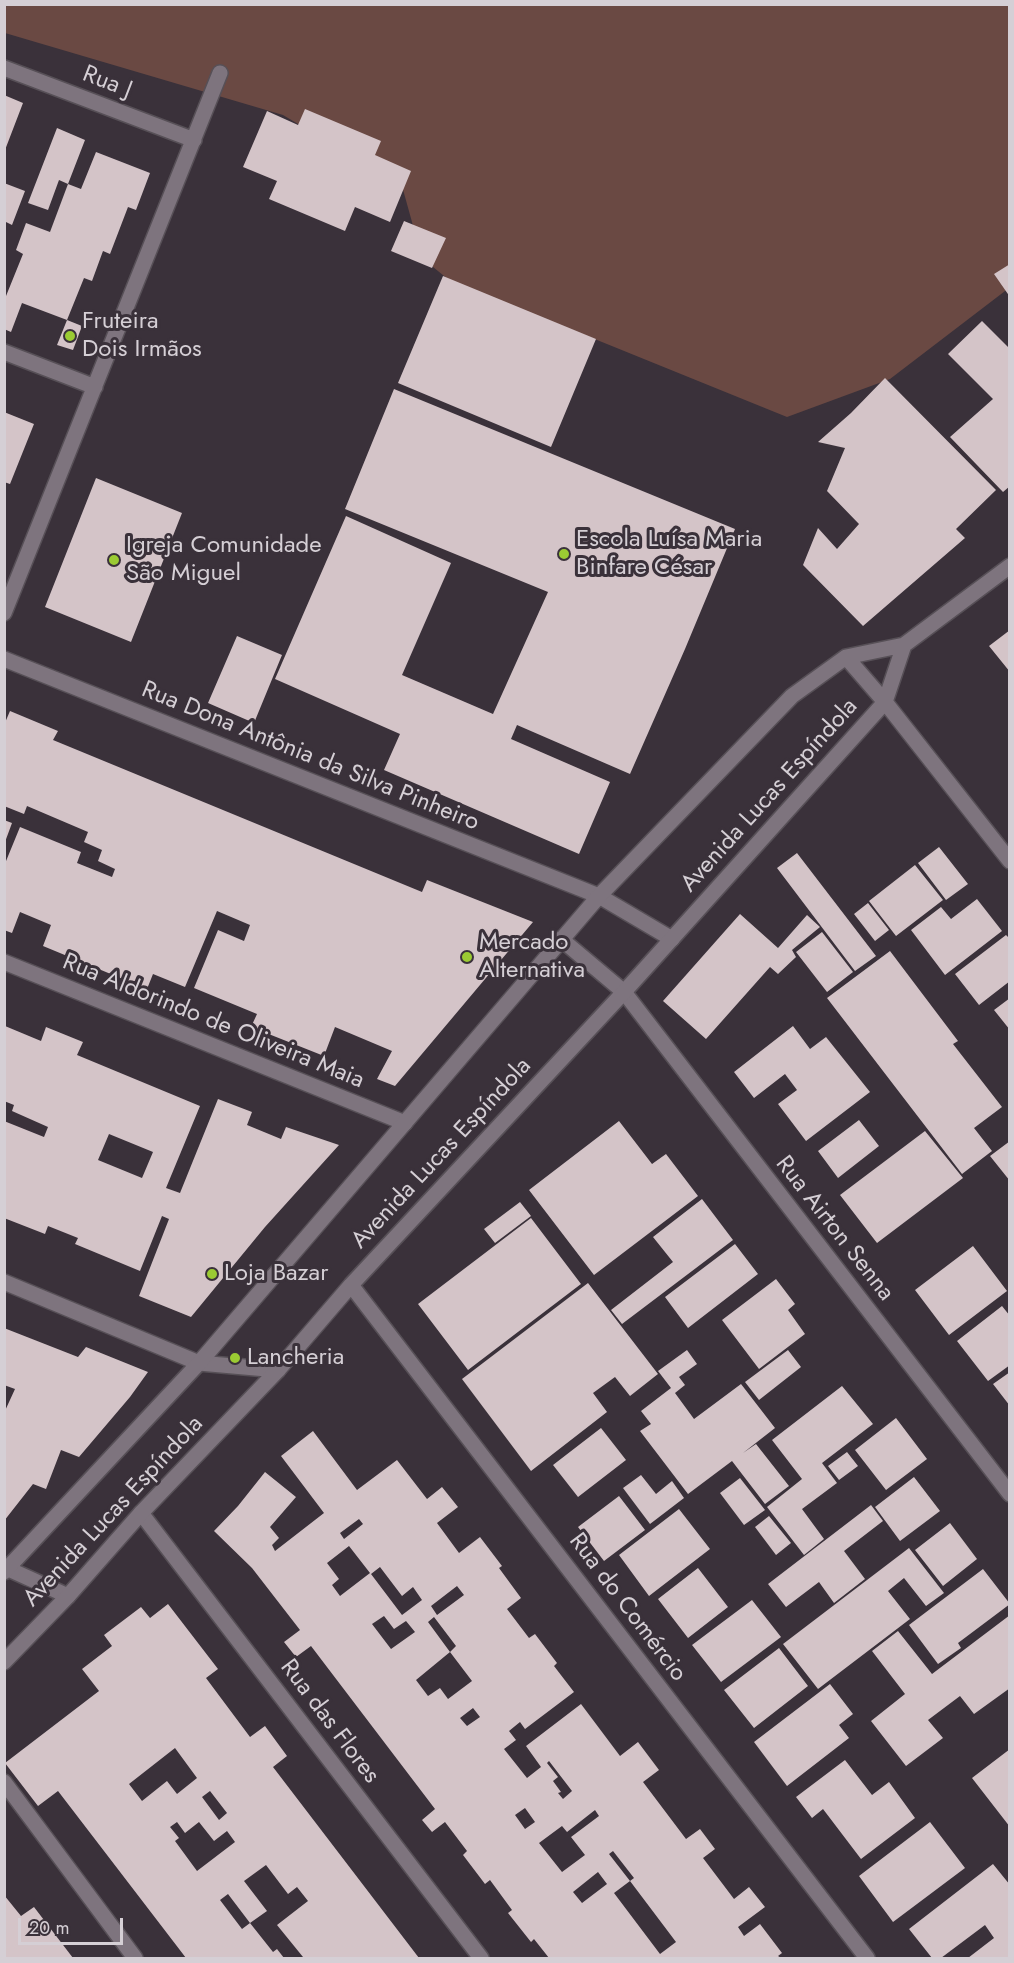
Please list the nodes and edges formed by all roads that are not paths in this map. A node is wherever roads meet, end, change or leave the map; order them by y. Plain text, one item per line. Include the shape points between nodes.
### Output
1 (4, 68) edge
2 (220, 74) dead end
3 (194, 140) junction
4 (4, 352) edge
5 (95, 387) junction
6 (1010, 566) edge
7 (4, 613) edge
8 (904, 645) junction
9 (846, 657) junction
10 (4, 659) edge
11 (885, 702) junction
12 (1010, 861) edge
13 (599, 896) junction
14 (561, 939) junction
15 (672, 939) junction
16 (4, 962) edge
17 (624, 992) junction
18 (405, 1123) junction
19 (4, 1282) edge
20 (351, 1285) junction
21 (199, 1363) junction
22 (278, 1371) junction
23 (1010, 1494) edge
24 (141, 1513) junction
25 (6, 1569) edge
26 (68, 1596) junction
27 (4, 1662) edge
28 (4, 1782) edge
29 (135, 1959) edge
30 (481, 1959) edge
31 (867, 1959) edge

1 - 3 street, Rua J
2 - 3 street
3 - 5 street
4 - 5 street
5 - 7 street
6 - 8 street
8 - 9 street
8 - 11 street
9 - 11 street
9 - 13 street, Avenida Lucas Espíndola via 792,696
10 - 13 street, Rua Dona Antônia da Silva Pinheiro
11 - 12 street
11 - 15 street, Avenida Lucas Espíndola
13 - 14 street, Avenida Lucas Espíndola
13 - 15 street, Rua Dona Antônia da Silva Pinheiro
14 - 17 street, Rua Airton Senna
14 - 18 street, Avenida Lucas Espíndola
15 - 17 street, Avenida Lucas Espíndola
16 - 18 street, Rua Aldorindo de Oliveira Maia
17 - 20 street, Avenida Lucas Espíndola
17 - 23 street, Rua Airton Senna
18 - 21 street, Avenida Lucas Espíndola
19 - 21 street
20 - 22 street, Avenida Lucas Espíndola
20 - 31 street, Rua do Comércio
21 - 22 street
21 - 25 street, Avenida Lucas Espíndola
22 - 24 street, Avenida Lucas Espíndola
24 - 26 street, Avenida Lucas Espíndola
24 - 30 street, Rua das Flores
25 - 26 street
26 - 27 street, Avenida Lucas Espíndola
28 - 29 street

